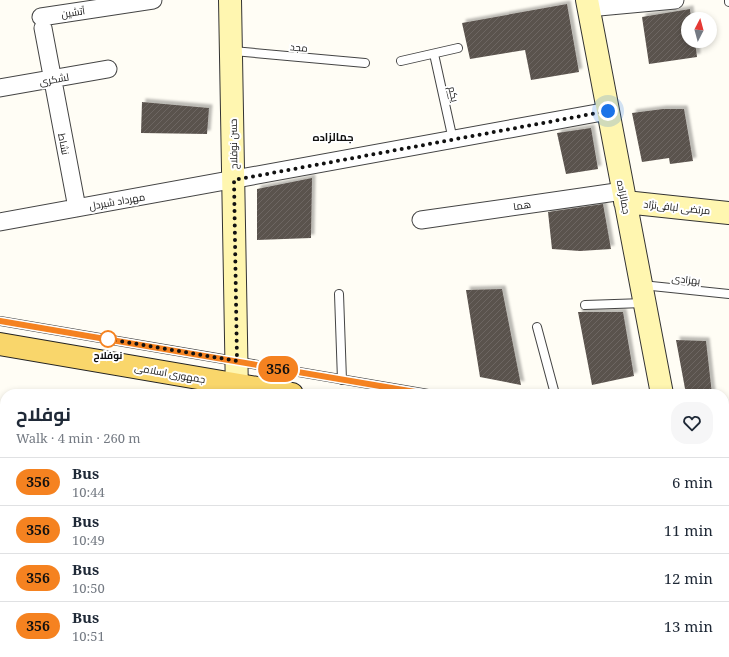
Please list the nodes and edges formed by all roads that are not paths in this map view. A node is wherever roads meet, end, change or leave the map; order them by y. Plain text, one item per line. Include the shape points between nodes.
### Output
1 (153, 0) edge
2 (230, 0) edge
3 (675, 0) edge
4 (588, 4) edge
5 (458, 48) dead end
6 (231, 50) junction
7 (434, 54) junction
8 (401, 60) dead end
9 (365, 63) dead end
10 (108, 69) dead end
11 (52, 79) junction
12 (0, 88) edge
13 (608, 111) junction
14 (454, 140) junction
15 (234, 180) junction
16 (624, 197) junction
17 (76, 208) junction
18 (729, 213) edge
19 (421, 220) dead end
20 (0, 222) edge
21 (339, 294) dead end
22 (643, 294) junction
23 (729, 294) edge
24 (585, 305) dead end
25 (0, 321) edge
26 (537, 327) dead end
27 (0, 344) edge
28 (237, 361) junction
29 (342, 380) junction
30 (237, 389) edge
31 (397, 389) edge
32 (554, 389) edge
33 (661, 389) edge

1 - 11 street, آتشین via 42,23
2 - 6 main road, حسن نوفلاح
3 - 4 street
4 - 13 main road, جمالزاده
5 - 7 lane
6 - 9 lane, مجد
6 - 15 main road, حسن نوفلاح
7 - 8 lane
7 - 14 lane, یکم
10 - 11 street, لشکری
11 - 12 street, لشکری
11 - 17 street, نشاط
13 - 14 street, مهرداد شیردل
13 - 16 main road, جمالزاده
14 - 15 street, مهرداد شیردل
15 - 17 street, مهرداد شیردل
15 - 28 main road, حسن نوفلاح
16 - 18 main road, مرتضی لبافی‌نژاد
16 - 19 street, هما
16 - 22 main road, جمالزاده
17 - 20 street, مهرداد شیردل
21 - 29 lane
22 - 23 lane, بهزادی
22 - 24 lane, بهزادی
22 - 33 main road, جمالزاده
25 - 28 lane
26 - 32 lane
27 - 30 main road, جمهوری اسلامی
28 - 29 lane
28 - 30 main road, حسن نوفلاح
29 - 31 lane

